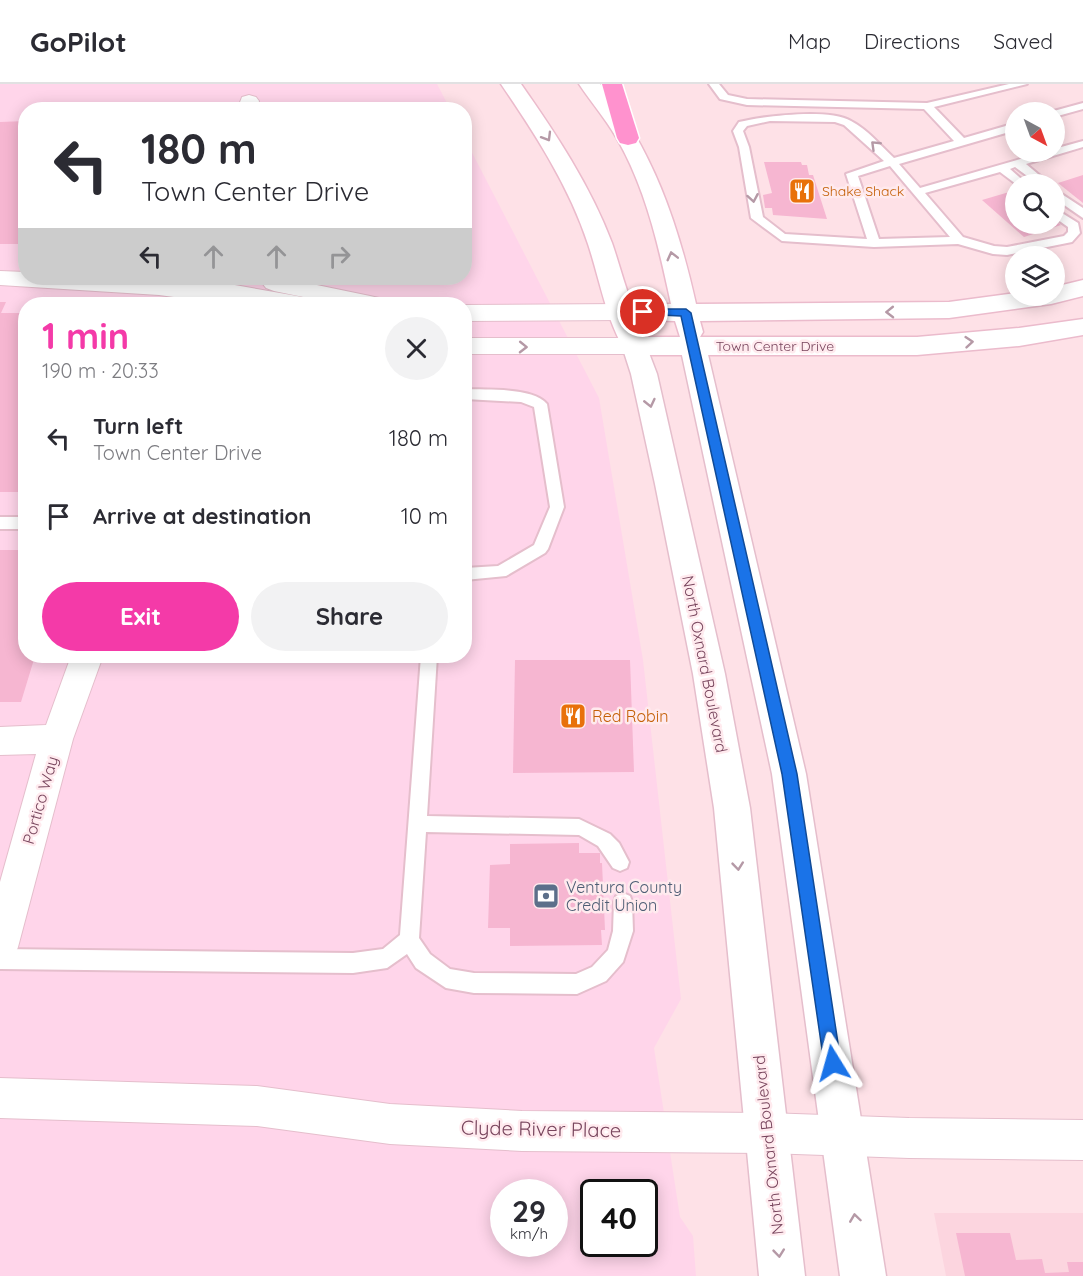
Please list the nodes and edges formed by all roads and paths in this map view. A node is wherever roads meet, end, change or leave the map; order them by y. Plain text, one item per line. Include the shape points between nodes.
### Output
1 (511, 84) edge
2 (589, 84) edge
3 (612, 84) edge
4 (714, 84) edge
5 (958, 84) edge
6 (1022, 84) edge
7 (951, 101) junction
8 (927, 106) junction
9 (1083, 106) edge
10 (1065, 111) edge
11 (1005, 129) edge
12 (628, 138) junction
13 (962, 142) junction
14 (1083, 144) edge
15 (892, 162) junction
16 (1017, 163) junction
17 (1001, 167) junction
18 (1010, 174) edge
19 (1032, 174) edge
20 (918, 192) junction
21 (1065, 200) edge
22 (1083, 214) edge
23 (1065, 219) edge
24 (959, 240) junction
25 (874, 243) junction
26 (0, 278) edge
27 (18, 279) edge
28 (124, 285) edge
29 (287, 285) edge
30 (1083, 288) edge
31 (1065, 292) edge
32 (200, 295) edge
33 (257, 297) edge
34 (339, 297) edge
35 (1005, 302) edge
36 (622, 312) junction
37 (472, 313) edge
38 (686, 313) junction
39 (1083, 327) edge
40 (472, 346) edge
41 (635, 346) junction
42 (693, 346) junction
43 (472, 394) edge
44 (18, 523) edge
45 (0, 524) edge
46 (472, 574) edge
47 (84, 663) edge
48 (429, 663) edge
49 (57, 739) junction
50 (0, 741) edge
51 (418, 824) junction
52 (620, 862) dead end
53 (623, 902) dead end
54 (409, 940) junction
55 (0, 947) edge
56 (0, 959) edge
57 (0, 1098) edge
58 (767, 1132) junction
59 (844, 1136) junction
60 (1083, 1140) edge
61 (782, 1276) edge
62 (863, 1276) edge

1 -> 36 main road, North Oxnard Boulevard via 571,179 600,243
2 - 12 main road
3 - 12 highway
4 - 8 lane via 724,97 747,102
5 - 7 lane
6 - 7 lane
7 - 8 lane
8 - 13 lane
9 - 10 lane
11 - 13 lane
38 -> 12 main road via 665,227
13 - 15 lane
14 - 16 lane
15 - 20 lane
15 - 25 lane via 852,174
15 -> 25 lane via 857,129 771,128 758,131 744,147 757,218 782,237
16 - 17 lane
16 - 19 lane
17 - 18 lane
17 - 20 lane
20 - 24 lane
21 - 22 lane
23 - 24 lane via 1074,226 1068,239 1007,251
24 - 25 lane
26 - 27 street
28 - 32 street
29 - 34 street
30 - 31 main road, Town Center Drive
32 - 33 street via 229,292
35 -> 38 main road, Town Center Drive via 949,310
36 - 37 street, Town Center Drive
36 - 38 main road, Town Center Drive
36 - 41 main road, North Oxnard Boulevard
38 - 42 main road
42 -> 39 main road, Town Center Drive via 917,346
40 -> 41 street, Town Center Drive
41 - 42 main road, Town Center Drive
41 -> 58 main road, North Oxnard Boulevard via 707,663 730,796
42 - 59 main road via 789,774
43 - 46 lane via 523,398 540,404 557,507 540,549 501,572
44 - 45 lane
47 - 49 street, Portico Way
48 - 51 lane
49 - 50 street
49 - 55 street, Portico Way
51 - 52 lane via 579,827 597,833 613,846
51 - 54 lane
53 - 54 lane via 623,931 616,955 599,974 577,984 474,983 446,978 423,961
54 - 56 lane via 387,958 353,963
57 - 58 street, Clyde River Place via 257,1106 390,1124 522,1131
58 - 59 street, Clyde River Place
58 -> 61 main road, North Oxnard Boulevard
59 - 60 street, Clyde River Place
62 -> 59 main road

